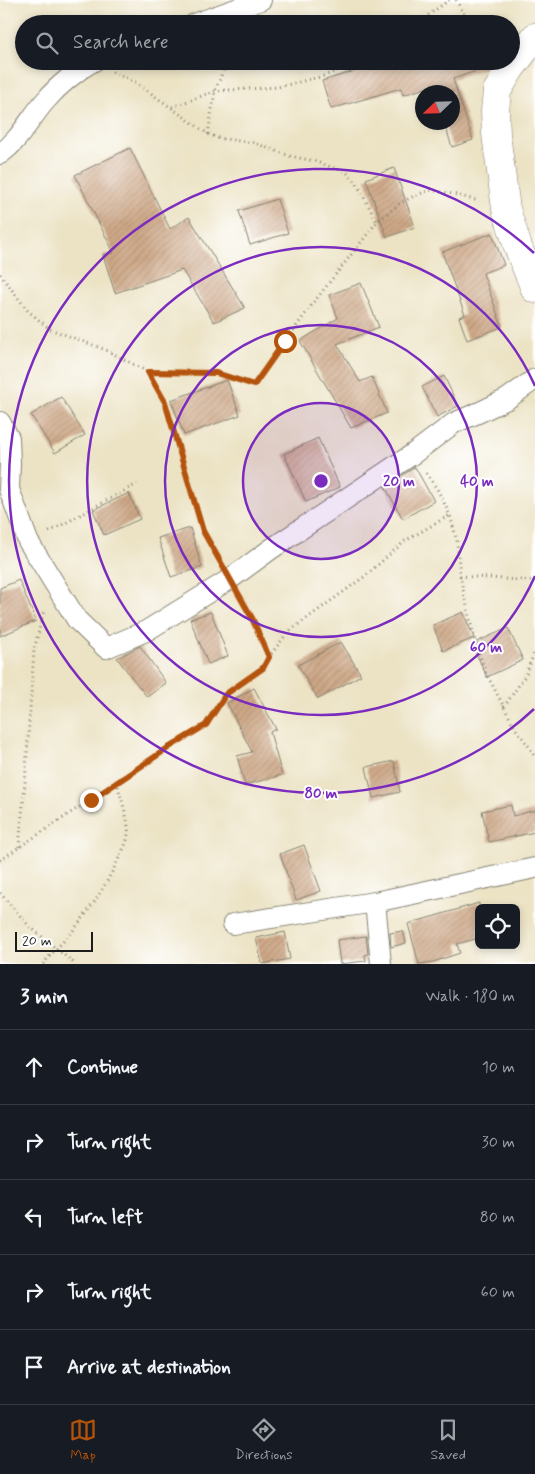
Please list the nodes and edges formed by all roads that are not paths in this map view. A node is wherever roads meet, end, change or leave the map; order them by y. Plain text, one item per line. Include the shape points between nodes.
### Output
1 (261, 0) edge
2 (219, 15) edge
3 (535, 37) edge
4 (520, 56) edge
5 (81, 70) edge
6 (510, 70) edge
7 (0, 154) edge
8 (535, 290) edge
9 (535, 379) edge
10 (0, 422) edge
11 (535, 868) edge
12 (375, 902) junction
13 (233, 924) dead end
14 (380, 964) edge

1 - 2 street
3 - 4 street
5 - 7 street via 46,100 19,136
6 - 8 street via 498,91 496,134 506,209
9 - 10 street via 507,399 454,423 230,579 146,631 106,648 77,620 28,542 9,489 9,438
11 - 12 street
12 - 13 street
12 - 14 street

